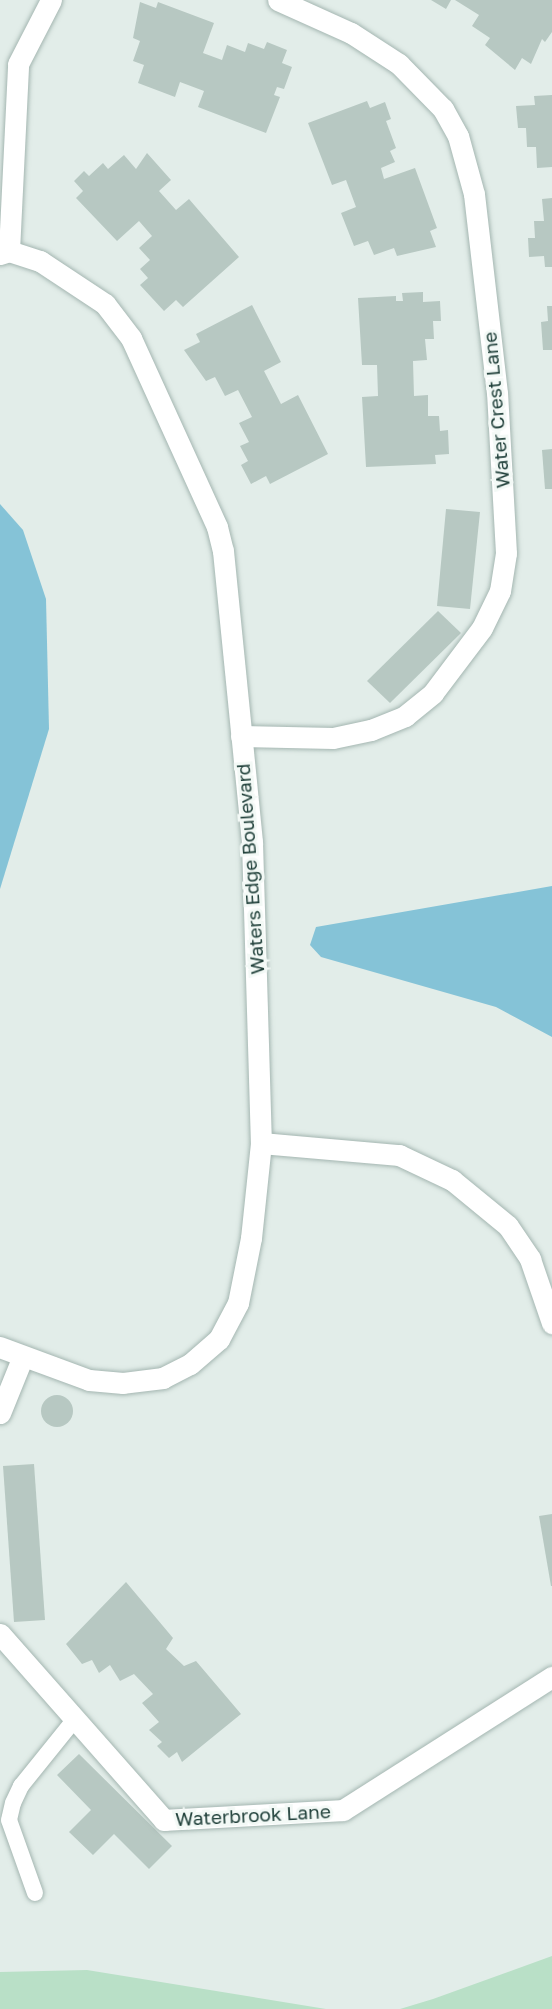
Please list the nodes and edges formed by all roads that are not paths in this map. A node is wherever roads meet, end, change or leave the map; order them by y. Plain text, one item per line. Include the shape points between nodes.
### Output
1 (51, 0) edge
2 (278, 0) edge
3 (4, 253) edge
4 (241, 736) junction
5 (261, 1143) junction
6 (552, 1323) edge
7 (0, 1347) edge
8 (23, 1356) junction
9 (0, 1413) edge
10 (0, 1634) edge
11 (552, 1677) edge
12 (75, 1719) junction
13 (35, 1893) dead end

1 - 3 street via 18,64
2 - 4 street, Water Crest Lane via 351,33 399,64 443,109 458,136 476,207 497,393 506,553 500,591 482,628 433,693 405,716 371,730 333,737
3 - 4 street, Waters Edge Boulevard via 40,261 80,286 104,304 131,338 217,527
4 - 5 street, Waters Edge Boulevard via 257,943
5 - 6 street via 399,1155 452,1180 508,1226 534,1269
5 - 8 street, Waters Edge Boulevard via 251,1238 238,1303 219,1339 190,1364 163,1378 123,1384 89,1380
7 - 8 street, Waters Edge Boulevard
8 - 9 street
10 - 12 street, Waterbrook Lane
11 - 12 street, Waterbrook Lane via 343,1810 164,1820
12 - 13 lane via 21,1786 9,1820

